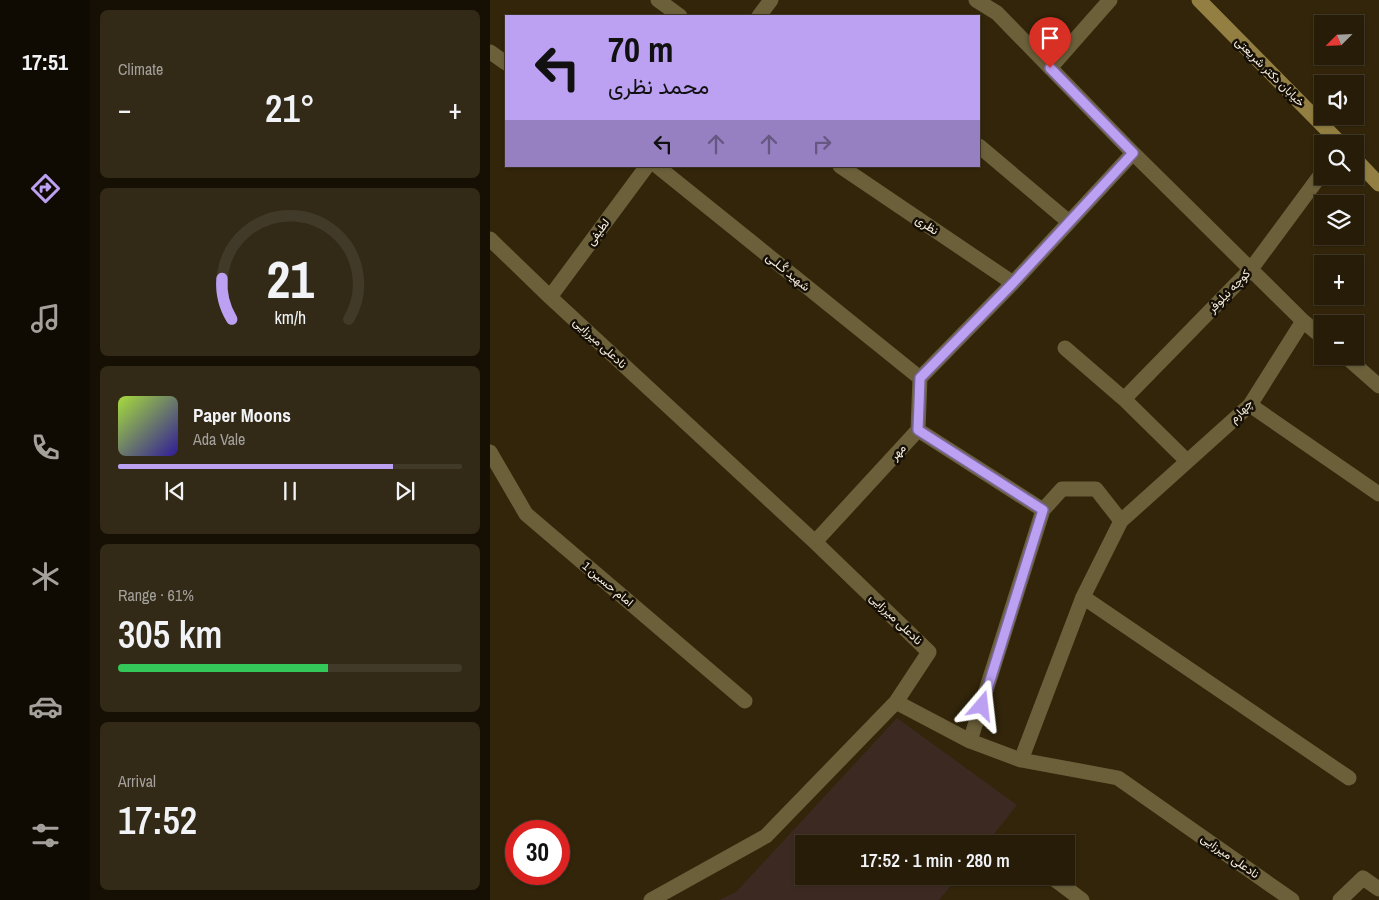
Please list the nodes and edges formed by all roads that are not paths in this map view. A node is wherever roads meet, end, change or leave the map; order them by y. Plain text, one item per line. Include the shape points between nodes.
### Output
1 (658, 0) edge
2 (771, 0) edge
3 (976, 0) edge
4 (1110, 0) edge
5 (1199, 0) edge
6 (679, 15) edge
7 (760, 15) edge
8 (490, 52) edge
9 (505, 62) edge
10 (1050, 68) junction
11 (1331, 135) edge
12 (980, 147) edge
13 (1133, 153) junction
14 (646, 167) edge
15 (658, 167) edge
16 (841, 167) edge
17 (1364, 168) edge
18 (1314, 184) edge
19 (1379, 184) edge
20 (1070, 222) junction
21 (490, 239) edge
22 (1251, 269) junction
23 (1013, 283) junction
24 (550, 297) junction
25 (1303, 321) junction
26 (1314, 330) edge
27 (1065, 348) dead end
28 (1355, 365) edge
29 (920, 378) junction
30 (1379, 386) edge
31 (1124, 399) junction
32 (1250, 405) junction
33 (918, 430) junction
34 (490, 452) edge
35 (1187, 461) junction
36 (1379, 494) edge
37 (1043, 510) junction
38 (1121, 521) junction
39 (815, 542) junction
40 (1083, 597) junction
41 (745, 701) dead end
42 (896, 702) junction
43 (970, 741) junction
44 (1021, 760) junction
45 (1349, 778) dead end
46 (1062, 885) edge
47 (1379, 890) edge
48 (651, 900) edge
49 (1082, 900) edge
50 (1292, 900) edge
51 (1340, 900) edge

1 - 6 street
2 - 7 street
3 - 10 street via 997,13
4 - 10 street
5 - 11 street, خیابان دکتر شریعتی
8 - 9 street
10 - 13 street
12 - 20 street
13 - 20 street
13 - 22 street
14 - 24 street, لطیفی
15 - 29 street, شهید گُـلـی
16 - 23 street, نظری
17 - 19 street
18 - 22 street, کوچه نیلوفر
20 - 23 street
21 - 24 street, نادعلی میرزایی
22 - 25 street
22 - 31 street, کوچه نیلوفر
23 - 29 street
24 - 39 street, نادعلی میرزایی
25 - 26 street
25 - 32 street, چهارم
27 - 31 street
28 - 30 street
29 - 33 street
31 - 35 street
32 - 35 street, چهارم
32 - 36 street
33 - 37 street
33 - 39 street, مهر
34 - 41 street, امام حسین 1 via 526,514
35 - 38 street, چهارم
37 - 38 street via 1062,488 1096,489
37 - 43 street
38 - 40 street, چهارم
39 - 42 street, نادعلی میرزایی via 930,652
40 - 44 street, چهارم
40 - 45 street
42 - 43 street, نادعلی میرزایی
42 - 48 street via 766,836
43 - 44 street, نادعلی میرزایی
44 - 50 street, نادعلی میرزایی via 1118,778
46 - 49 street
47 - 51 street via 1362,878

